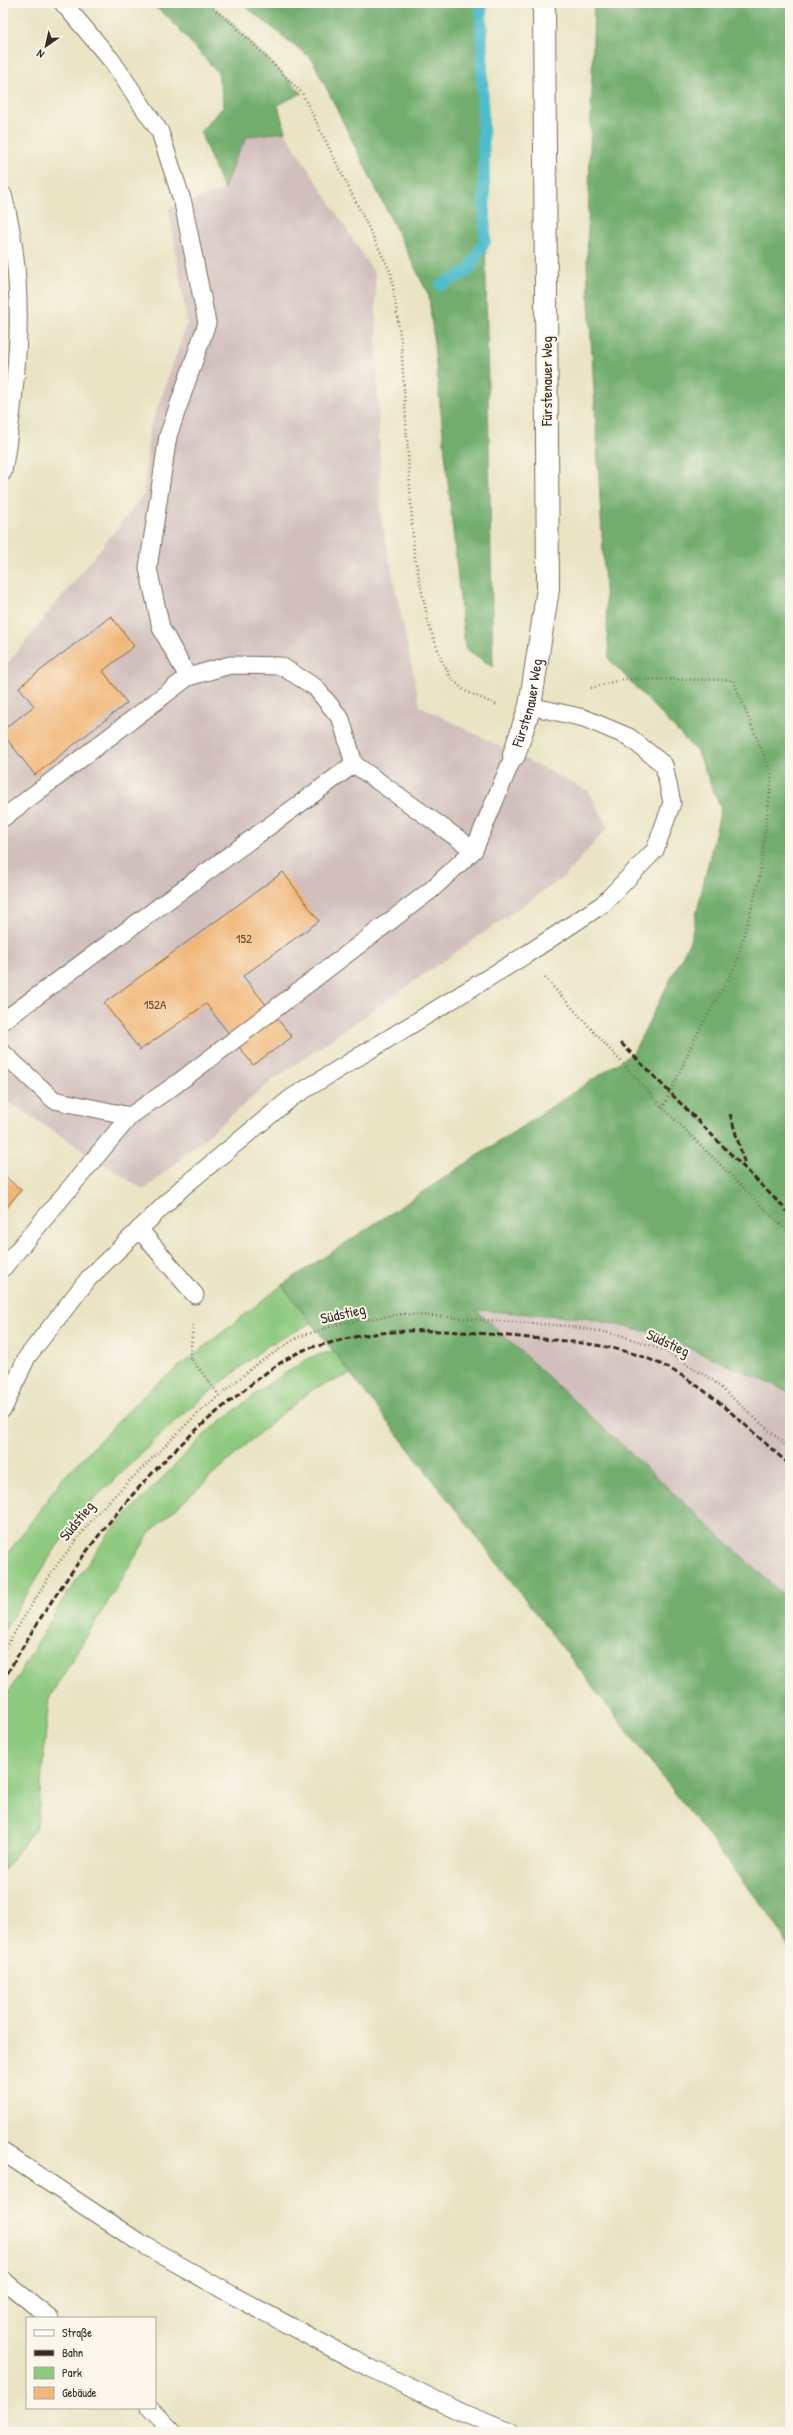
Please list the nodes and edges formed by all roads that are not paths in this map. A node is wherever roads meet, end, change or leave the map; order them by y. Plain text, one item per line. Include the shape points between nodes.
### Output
1 (63, 3) edge
2 (544, 3) edge
3 (3, 195) edge
4 (3, 472) edge
5 (188, 677) junction
6 (530, 706) junction
7 (514, 755) joint
8 (354, 764) junction
9 (3, 818) edge
10 (474, 850) junction
11 (3, 1021) edge
12 (3, 1053) edge
13 (130, 1116) junction
14 (139, 1229) junction
15 (3, 1268) edge
16 (195, 1295) dead end
17 (27, 1357) junction
18 (3, 1378) edge
19 (3, 1390) edge
20 (3, 1409) edge
21 (3, 2152) edge
22 (3, 2280) edge
23 (49, 2317) edge
24 (151, 2409) edge
25 (173, 2432) edge
26 (510, 2432) edge

1 - 5 lane via 112,61 160,132 183,203 207,323 168,436 148,568 161,628
2 - 6 street, Fürstenauer Weg via 548,589
3 - 4 lane via 12,229 19,314 15,400
5 - 8 lane via 230,666 280,666 315,687 341,719
5 - 9 lane
6 - 7 street, Fürstenauer Weg
6 - 14 lane via 584,718 629,737 664,765 672,803 655,850 603,904 524,956 291,1098 183,1186
7 - 10 lane
8 - 10 lane
8 - 11 lane
10 - 13 lane via 431,890 175,1085
12 - 13 lane via 54,1100
13 - 15 lane
14 - 16 lane
14 - 17 lane via 89,1278
17 - 18 lane
17 - 19 lane
17 - 20 lane
21 - 26 lane via 137,2241 232,2295 354,2360 465,2414
22 - 23 lane
24 - 25 lane

